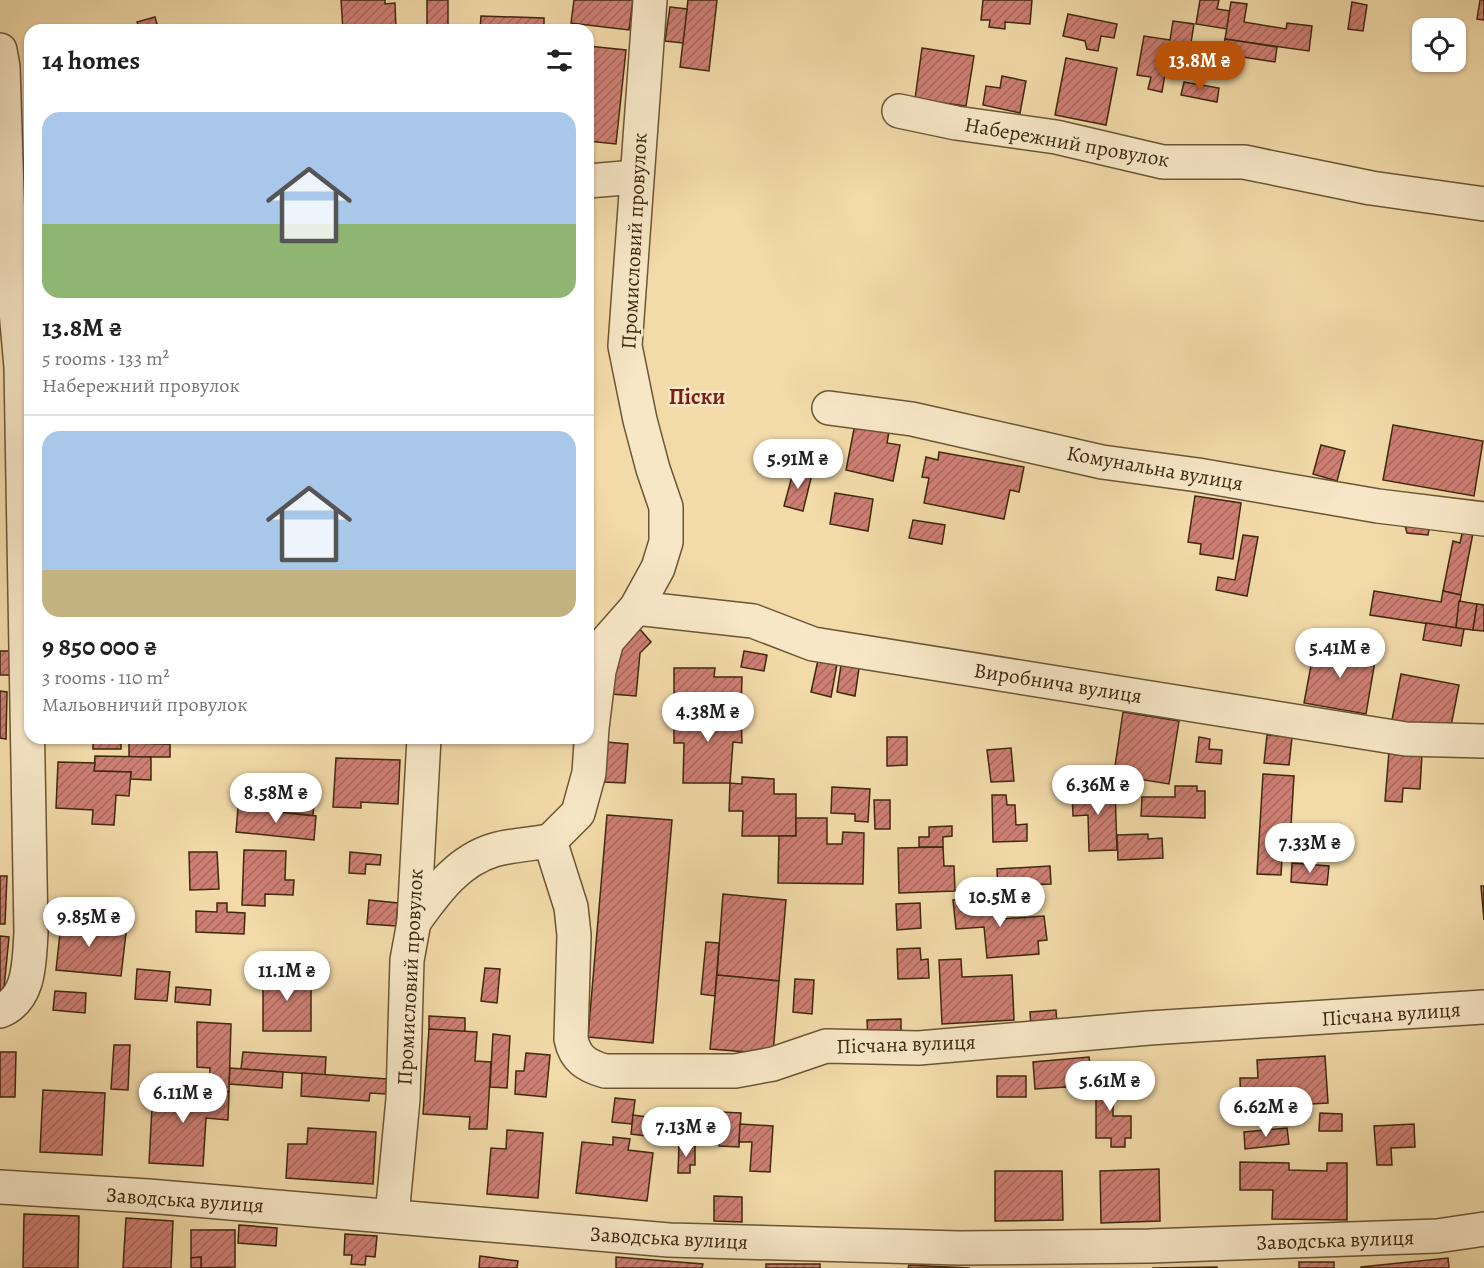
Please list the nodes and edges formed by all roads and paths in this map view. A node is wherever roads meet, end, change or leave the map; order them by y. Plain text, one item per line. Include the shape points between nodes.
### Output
1 (650, 0) edge
2 (0, 50) edge
3 (899, 111) dead end
4 (636, 177) junction
5 (594, 180) edge
6 (1484, 204) edge
7 (19, 223) edge
8 (829, 408) dead end
9 (1484, 519) edge
10 (24, 537) edge
11 (636, 608) junction
12 (594, 714) edge
13 (1484, 741) edge
14 (28, 744) edge
15 (424, 744) edge
16 (591, 744) edge
17 (550, 841) junction
18 (414, 922) junction
19 (1484, 1007) edge
20 (0, 1011) edge
21 (0, 1187) edge
22 (392, 1216) junction
23 (1484, 1229) edge

1 - 4 street, Промисловий провулок
2 - 7 street
3 - 6 street, Набережний провулок via 1056,137 1163,162 1244,162 1371,188
4 - 5 street
4 - 11 street, Промисловий провулок via 625,346 639,420 666,507 666,542 658,568
7 - 10 street
8 - 9 street, Комунальна вулиця via 912,419 1102,462
11 - 12 street, Промисловий провулок via 607,641
11 - 13 street, Виробнича вулиця via 753,621 813,644 1406,739
14 - 20 street via 31,933 28,975 19,995
15 - 18 street, Промисловий провулок
16 - 17 street, Промисловий провулок via 578,813
17 - 18 street via 492,850 469,863 443,882
17 - 19 street, Пісчана вулиця via 572,907 573,1051 590,1067 605,1071 735,1071 773,1064 826,1046 919,1048 1149,1028
18 - 22 street, Промисловий провулок via 407,960 403,1099
21 - 22 street, Заводська вулиця
22 - 23 street, Заводська вулиця via 669,1240 959,1248 1425,1237

